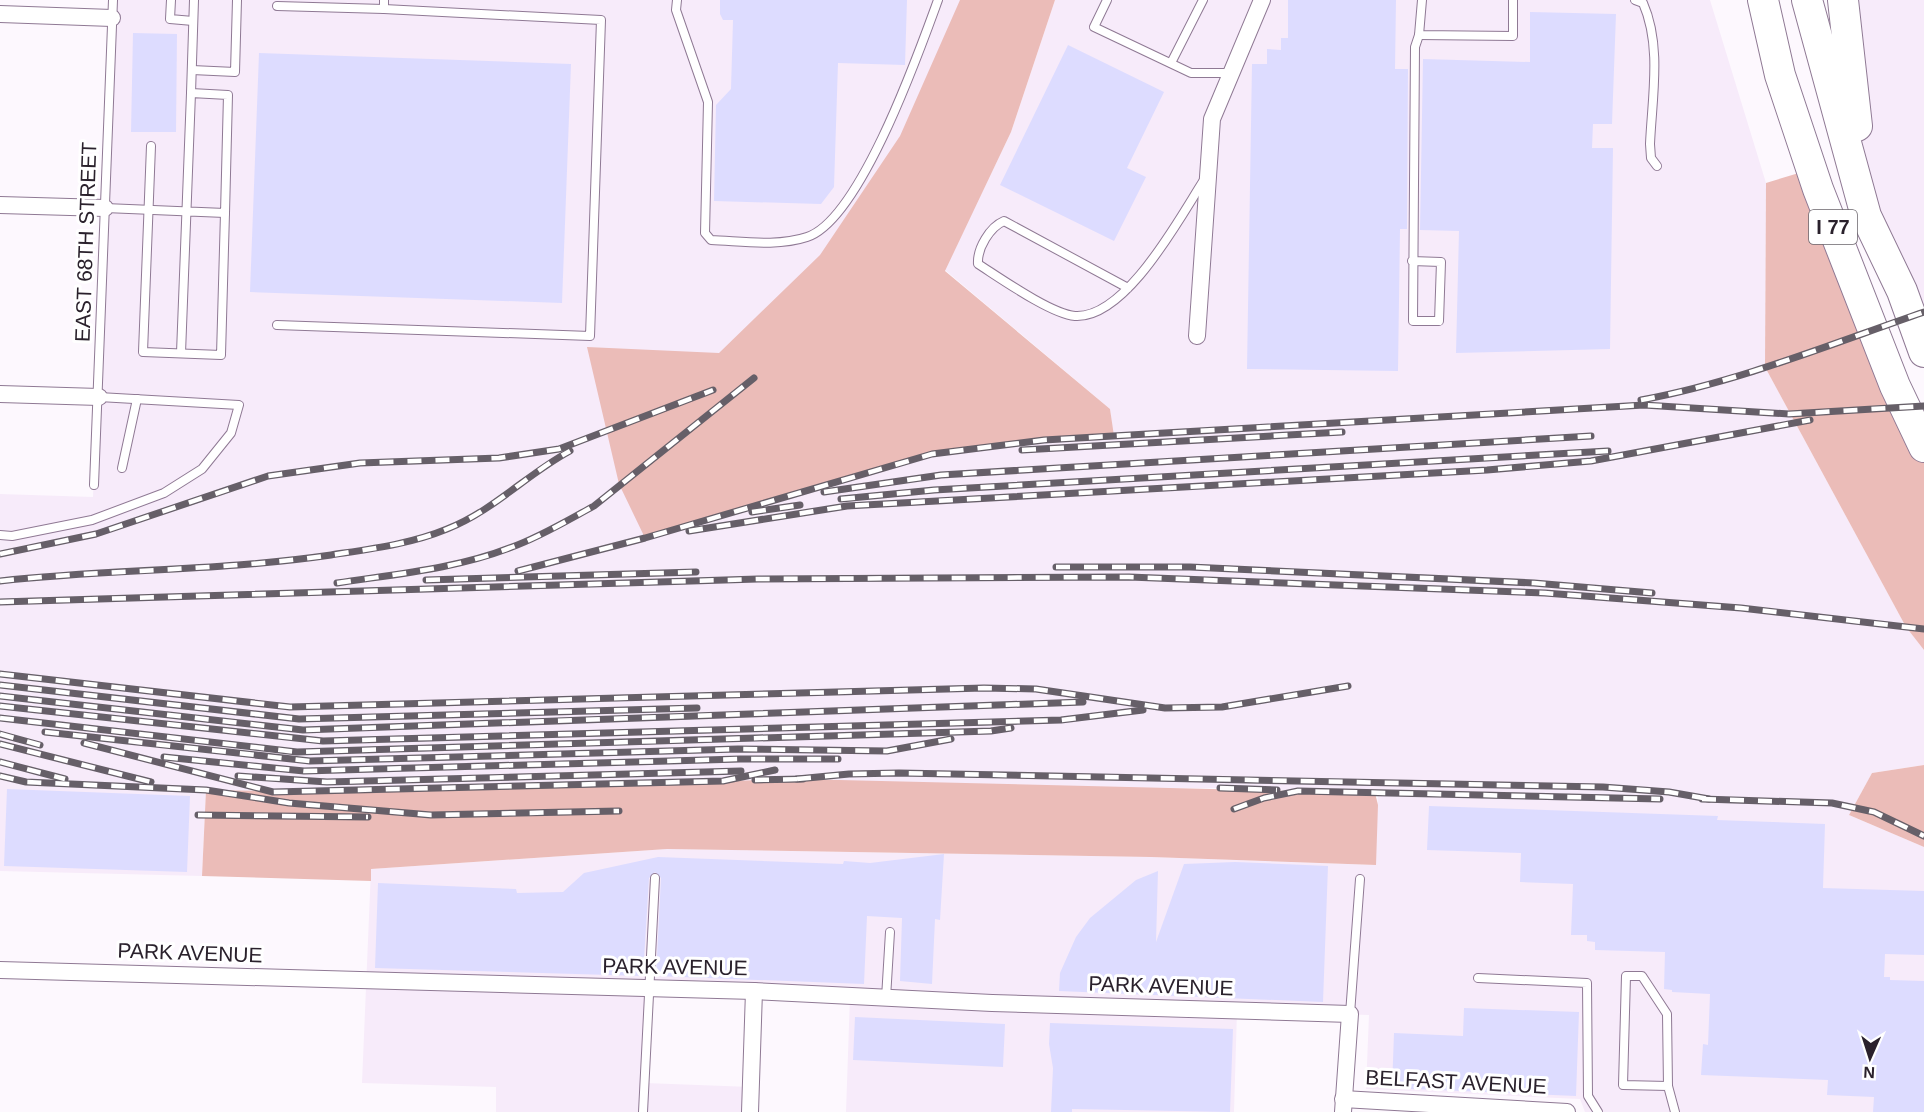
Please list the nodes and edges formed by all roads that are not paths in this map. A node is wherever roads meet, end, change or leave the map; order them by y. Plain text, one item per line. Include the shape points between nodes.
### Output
1 (113, 0) edge
2 (171, 0) edge
3 (194, 0) edge
4 (237, 0) edge
5 (677, 0) edge
6 (938, 0) edge
7 (1107, 0) edge
8 (1203, 0) edge
9 (1262, 0) edge
10 (1422, 0) edge
11 (1514, 0) edge
12 (1635, 0) edge
13 (1753, 0) edge
14 (1762, 0) edge
15 (1807, 0) edge
16 (1843, 0) edge
17 (384, 4) edge
18 (277, 6) dead end
19 (0, 14) edge
20 (112, 18) junction
21 (193, 21) junction
22 (1419, 35) junction
23 (1171, 63) junction
24 (192, 70) junction
25 (1232, 73) junction
26 (1780, 75) junction
27 (191, 93) junction
28 (151, 147) dead end
29 (1657, 166) dead end
30 (1208, 175) junction
31 (0, 205) edge
32 (105, 208) junction
33 (149, 210) junction
34 (187, 211) junction
35 (225, 213) junction
36 (1866, 216) junction
37 (1412, 261) junction
38 (1128, 288) junction
39 (277, 325) dead end
40 (1197, 336) dead end
41 (1924, 352) edge
42 (181, 353) junction
43 (0, 394) edge
44 (99, 397) junction
45 (137, 399) junction
46 (1924, 447) edge
47 (122, 468) dead end
48 (94, 485) dead end
49 (0, 535) edge
50 (655, 878) dead end
51 (1360, 879) dead end
52 (891, 932) dead end
53 (0, 970) edge
54 (1478, 978) dead end
55 (648, 990) junction
56 (754, 991) junction
57 (886, 998) junction
58 (1350, 1014) junction
59 (1668, 1086) junction
60 (1343, 1105) edge
61 (1567, 1111) edge
62 (643, 1112) edge
63 (750, 1112) edge
64 (1598, 1112) edge
65 (1675, 1112) edge

1 - 20 lane, EAST 68TH STREET
2 - 21 lane via 170,20
3 - 21 lane
4 - 24 lane via 235,72
5 - 6 lane via 676,10 708,102 705,233 711,240 766,243 806,237 826,227 832,219 861,178 902,99
7 - 23 lane via 1094,27
8 - 23 lane
9 - 25 street
10 - 22 lane
11 - 22 lane via 1513,36
12 - 29 lane via 1643,3 1651,23 1654,54 1650,144 1651,158
13 - 26 highway
14 - 26 highway, I 77
15 - 36 highway, I 77
16 - 36 highway
17 - 18 lane
17 - 39 lane via 601,20 590,336
19 - 20 street
20 - 32 lane, EAST 68TH STREET
21 - 24 lane
22 - 37 lane
23 - 25 lane via 1191,73
24 - 27 lane
25 - 30 street via 1212,119
26 - 46 highway, I 77 via 1835,233 1895,386
27 - 34 lane
27 - 35 lane via 228,95
28 - 33 lane
30 - 38 lane via 1146,268
30 - 40 street
31 - 32 street
32 - 33 lane
32 - 44 lane, EAST 68TH STREET
33 - 34 lane
33 - 42 lane via 142,352
34 - 35 lane
34 - 42 lane
35 - 42 lane via 221,355
36 - 41 highway, I 77 via 1902,291
37 - 37 lane via 1413,321 1439,321 1441,261
38 - 38 lane via 1096,313 1075,316 1054,309 978,264 977,255 994,225 1004,220
43 - 44 street
44 - 45 lane
44 - 48 lane, EAST 68TH STREET
45 - 47 lane
45 - 49 lane via 239,405 239,412 231,433 202,469 164,493 92,520
50 - 55 lane
51 - 58 lane
52 - 57 lane
53 - 55 street, PARK AVENUE
54 - 64 lane via 1587,983 1588,1096
55 - 56 street, PARK AVENUE
55 - 62 lane
56 - 57 street, PARK AVENUE
56 - 63 street
57 - 58 street, PARK AVENUE
58 - 60 street
59 - 59 lane via 1667,1014 1642,976 1626,976 1623,1085
59 - 65 lane
60 - 61 street, BELFAST AVENUE

